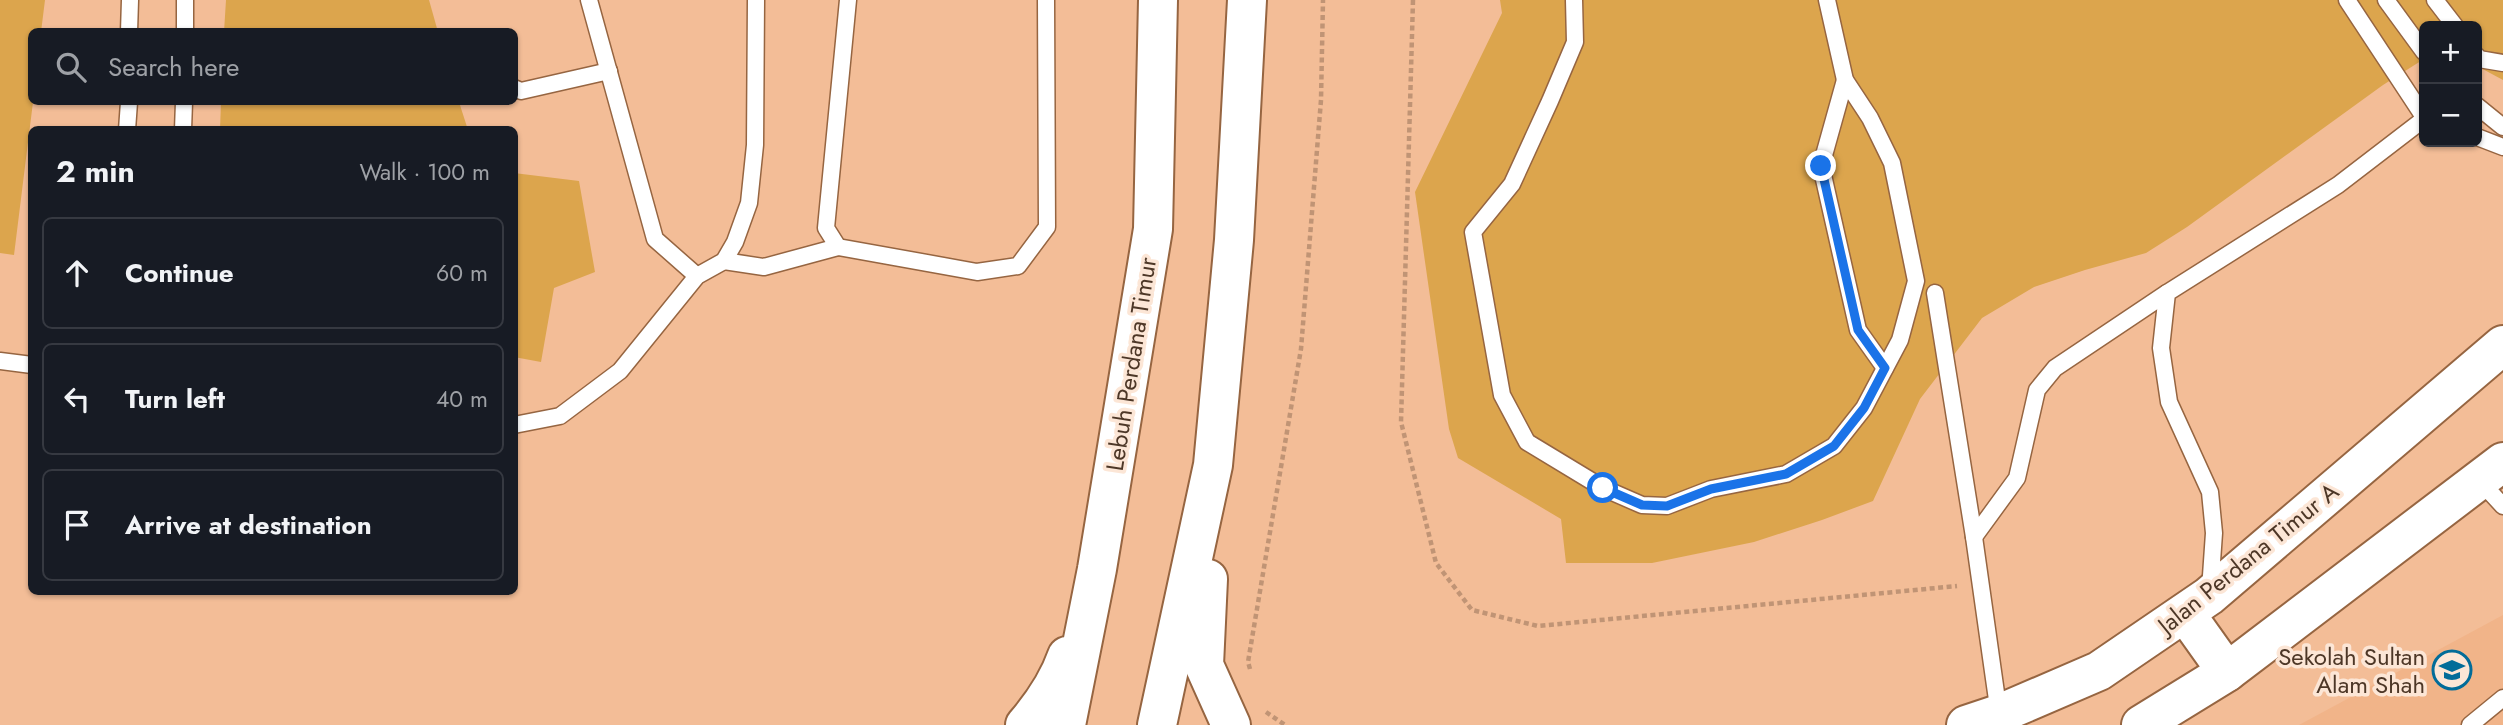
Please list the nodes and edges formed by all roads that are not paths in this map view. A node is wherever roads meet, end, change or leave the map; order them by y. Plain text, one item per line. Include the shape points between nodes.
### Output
1 (130, 0) edge
2 (185, 0) edge
3 (589, 0) edge
4 (756, 0) edge
5 (848, 0) edge
6 (1046, 0) edge
7 (1158, 0) edge
8 (1248, 0) edge
9 (1574, 0) edge
10 (1827, 0) edge
11 (2347, 0) edge
12 (2386, 0) edge
13 (2435, 0) edge
14 (2451, 21) edge
15 (130, 28) edge
16 (185, 28) edge
17 (2419, 45) edge
18 (2482, 60) edge
19 (2503, 63) edge
20 (609, 71) junction
21 (1846, 80) junction
22 (518, 90) edge
23 (129, 105) edge
24 (184, 105) edge
25 (2419, 110) edge
26 (2482, 110) edge
27 (2419, 122) edge
28 (127, 126) edge
29 (183, 126) edge
30 (2503, 127) edge
31 (2482, 139) edge
32 (2503, 147) edge
33 (838, 247) junction
34 (724, 261) junction
35 (697, 276) junction
36 (1935, 293) dead end
37 (2167, 293) junction
38 (2503, 345) edge
39 (0, 361) edge
40 (28, 364) edge
41 (1885, 368) junction
42 (518, 424) edge
43 (1213, 465) junction
44 (2495, 483) edge
45 (1974, 537) junction
46 (1097, 569) junction
47 (2197, 604) junction
48 (2227, 672) junction
49 (2503, 698) edge
50 (1246, 717) edge
51 (1982, 720) edge
52 (1025, 725) edge
53 (1066, 725) edge
54 (1157, 725) edge
55 (2141, 725) edge
56 (2470, 725) edge

1 - 15 lane
2 - 16 lane
3 - 20 lane
4 - 34 lane via 755,145 749,203
5 - 33 lane via 826,228
6 - 33 lane via 1047,227 1018,266 977,272
7 - 46 main road, Lebuh Perdana Timur via 1153,229
8 - 43 main road via 1234,240
9 - 41 lane via 1575,42 1550,101 1512,184 1473,232 1502,395 1527,442 1603,488 1642,505 1667,506 1711,489 1786,474 1834,446 1864,408
10 - 21 lane
11 - 25 lane
12 - 17 lane
13 - 14 lane
18 - 19 lane
20 - 22 lane
20 - 35 lane via 655,239
21 - 41 lane via 1821,166 1858,330
21 - 41 lane via 1892,163 1916,281 1900,340
23 - 28 lane
24 - 29 lane
26 - 30 lane
27 - 37 lane via 2338,185
31 - 32 lane
33 - 34 lane via 764,267
34 - 35 lane
35 - 42 lane via 620,370 560,416
36 - 45 lane
37 - 45 lane via 2055,368 2037,390 2017,478
37 - 47 lane via 2161,348 2169,402 2210,492 2214,533
38 - 47 main road, Jalan Perdana Timur A
39 - 40 lane
43 - 50 main road via 1204,665
43 - 54 main road
44 - 48 main road
45 - 51 lane
46 - 52 main road via 1060,674
46 - 53 main road, Lebuh Perdana Timur
47 - 48 main road
47 - 51 main road, Jalan Perdana Timur A via 2099,671
48 - 55 main road
49 - 56 lane

